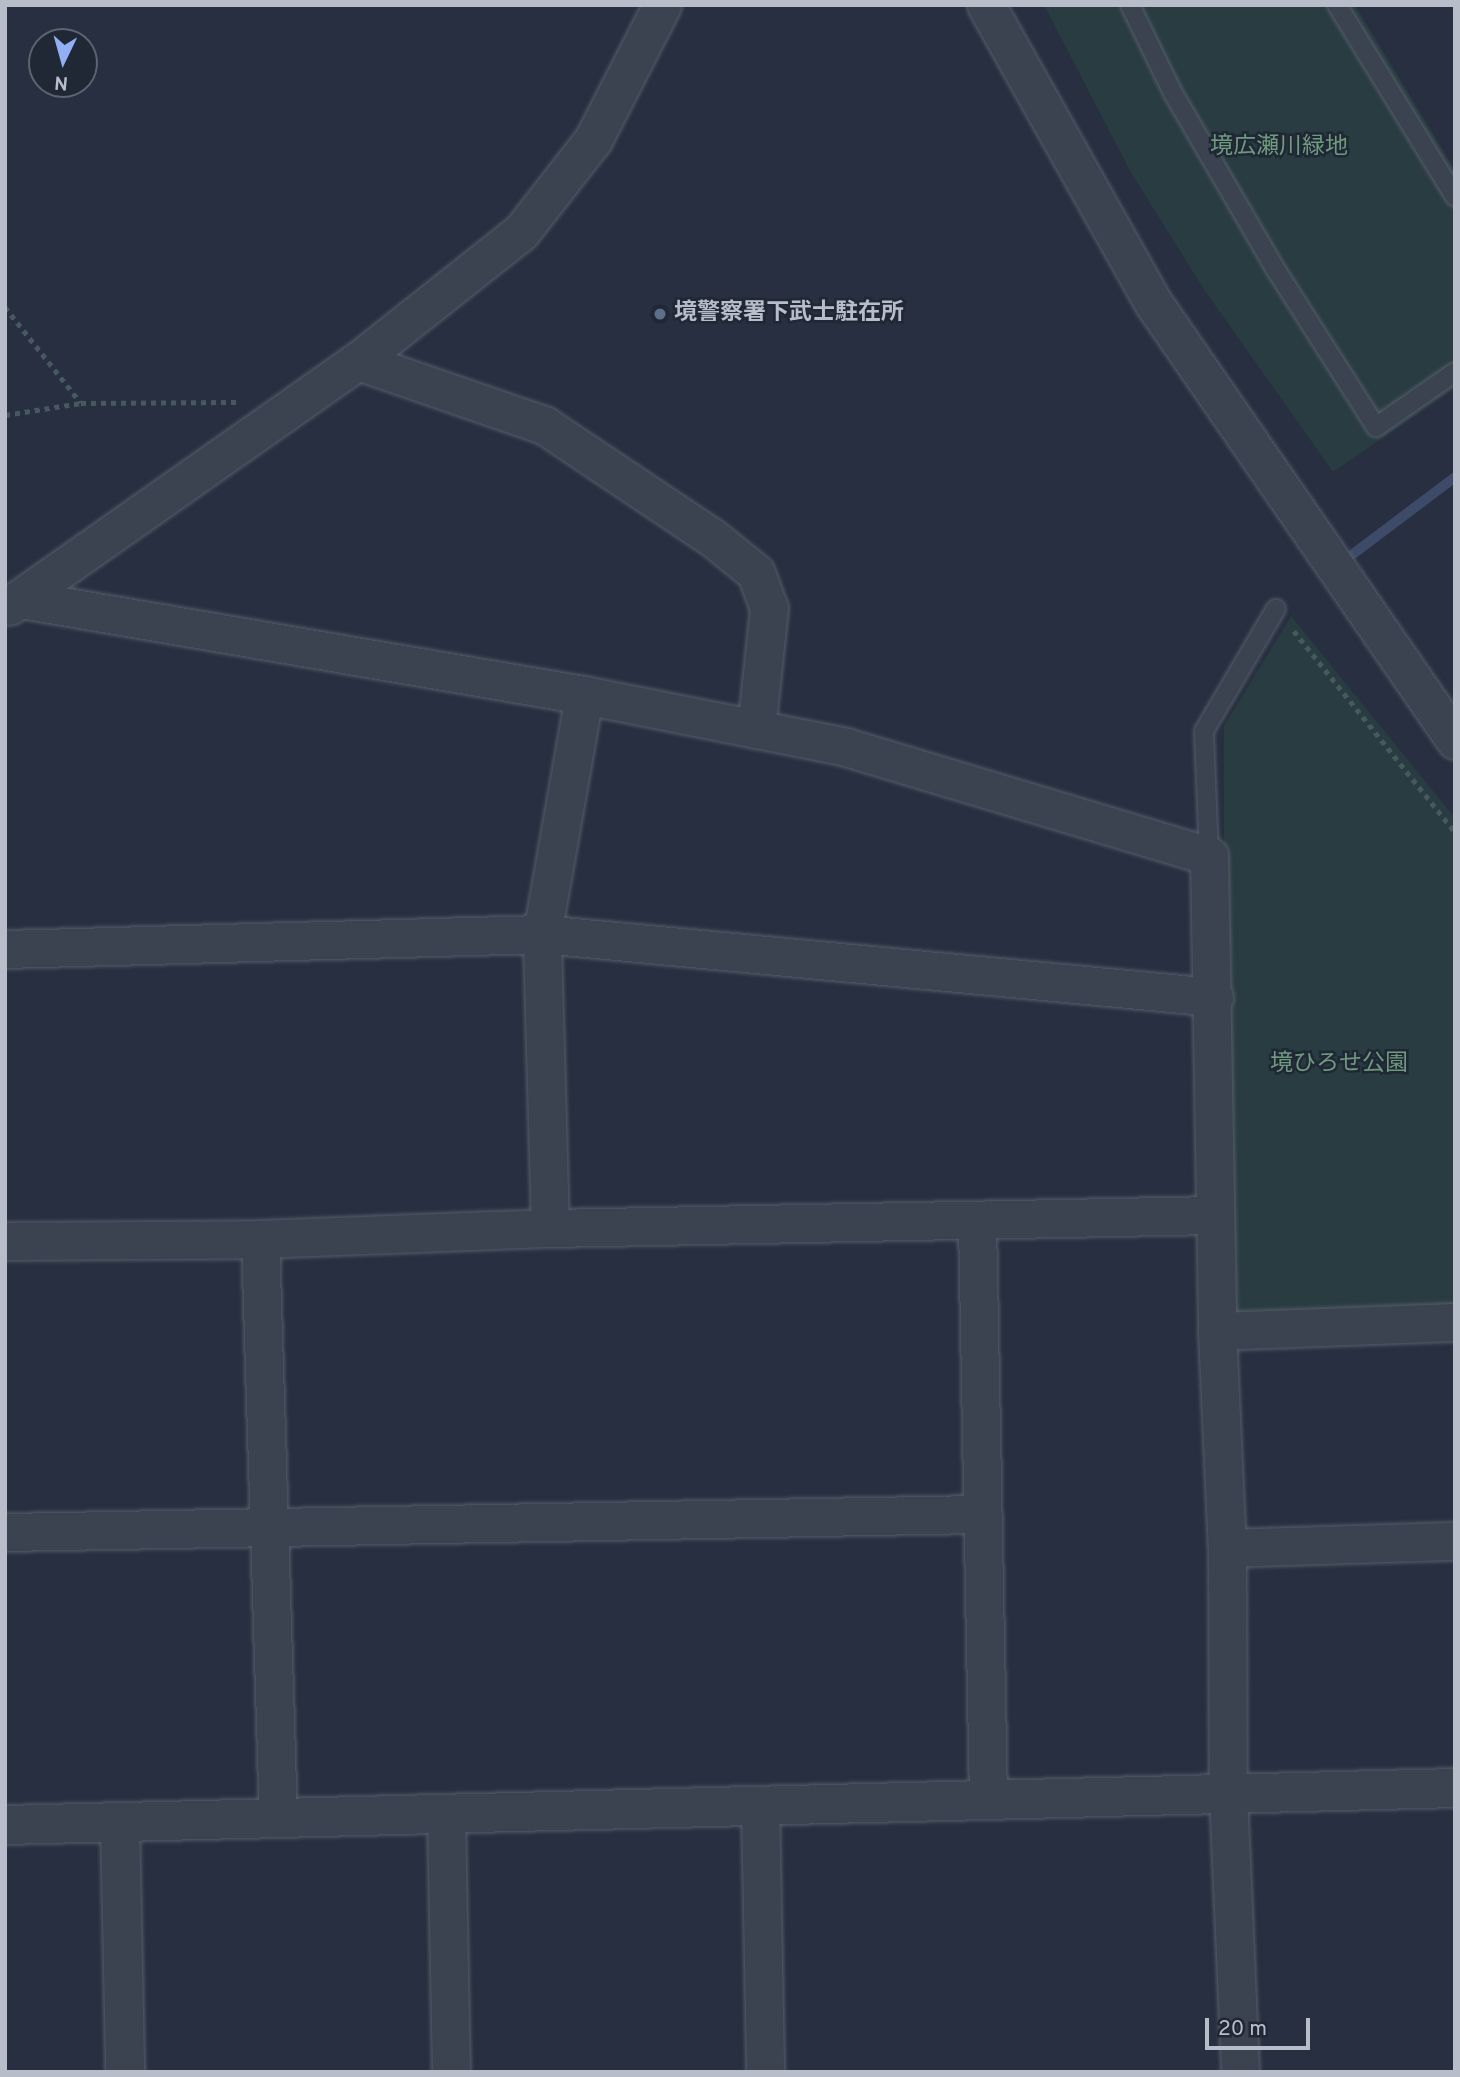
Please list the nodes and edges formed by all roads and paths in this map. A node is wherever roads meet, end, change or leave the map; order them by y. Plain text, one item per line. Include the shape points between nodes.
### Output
1 (662, 5) edge
2 (986, 5) edge
3 (1130, 5) edge
4 (1337, 5) edge
5 (1455, 197) edge
6 (5, 307) edge
7 (358, 361) junction
8 (1455, 372) edge
9 (81, 403) junction
10 (5, 415) edge
11 (280, 417) junction
12 (13, 604) edge
13 (1276, 609) joint
14 (584, 695) junction
15 (756, 729) junction
16 (1455, 740) edge
17 (1455, 832) edge
18 (1209, 856) junction
19 (542, 934) junction
20 (5, 949) edge
21 (1214, 997) junction
22 (1215, 1215) junction
23 (977, 1222) junction
24 (550, 1228) junction
25 (260, 1239) junction
26 (5, 1241) edge
27 (1455, 1322) edge
28 (1217, 1331) junction
29 (982, 1514) junction
30 (268, 1527) junction
31 (5, 1532) edge
32 (1455, 1541) edge
33 (1227, 1548) junction
34 (1455, 1788) edge
35 (1228, 1794) junction
36 (988, 1798) junction
37 (760, 1805) junction
38 (446, 1814) junction
39 (278, 1817) junction
40 (120, 1823) junction
41 (5, 1825) edge
42 (125, 2072) edge
43 (451, 2072) edge
44 (765, 2072) edge
45 (1240, 2072) edge

1 - 7 street via 593,140 521,232
2 - 16 street via 1154,304
3 - 8 lane via 1173,93 1262,246 1376,427
4 - 5 lane
6 - 9 path
7 - 11 street
7 - 15 street via 544,425 713,538 755,573 769,608
9 - 10 path
9 - 11 path via 234,401
11 - 12 street
12 - 14 street
13 - 17 path
13 - 18 lane via 1204,731
14 - 15 street
14 - 19 street
15 - 18 street via 846,747
18 - 21 street
19 - 20 street
19 - 21 street
19 - 24 street
21 - 22 street
22 - 23 street
22 - 28 street
23 - 24 street
23 - 29 street
24 - 25 street
25 - 26 street
25 - 30 street
27 - 28 street
28 - 33 street
29 - 30 street
29 - 36 street
30 - 31 street
30 - 39 street
32 - 33 street
33 - 35 street
34 - 35 street
35 - 36 street
35 - 45 street
36 - 37 street
37 - 38 street
37 - 44 street
38 - 39 street
38 - 43 street
39 - 40 street
40 - 41 street
40 - 42 street

